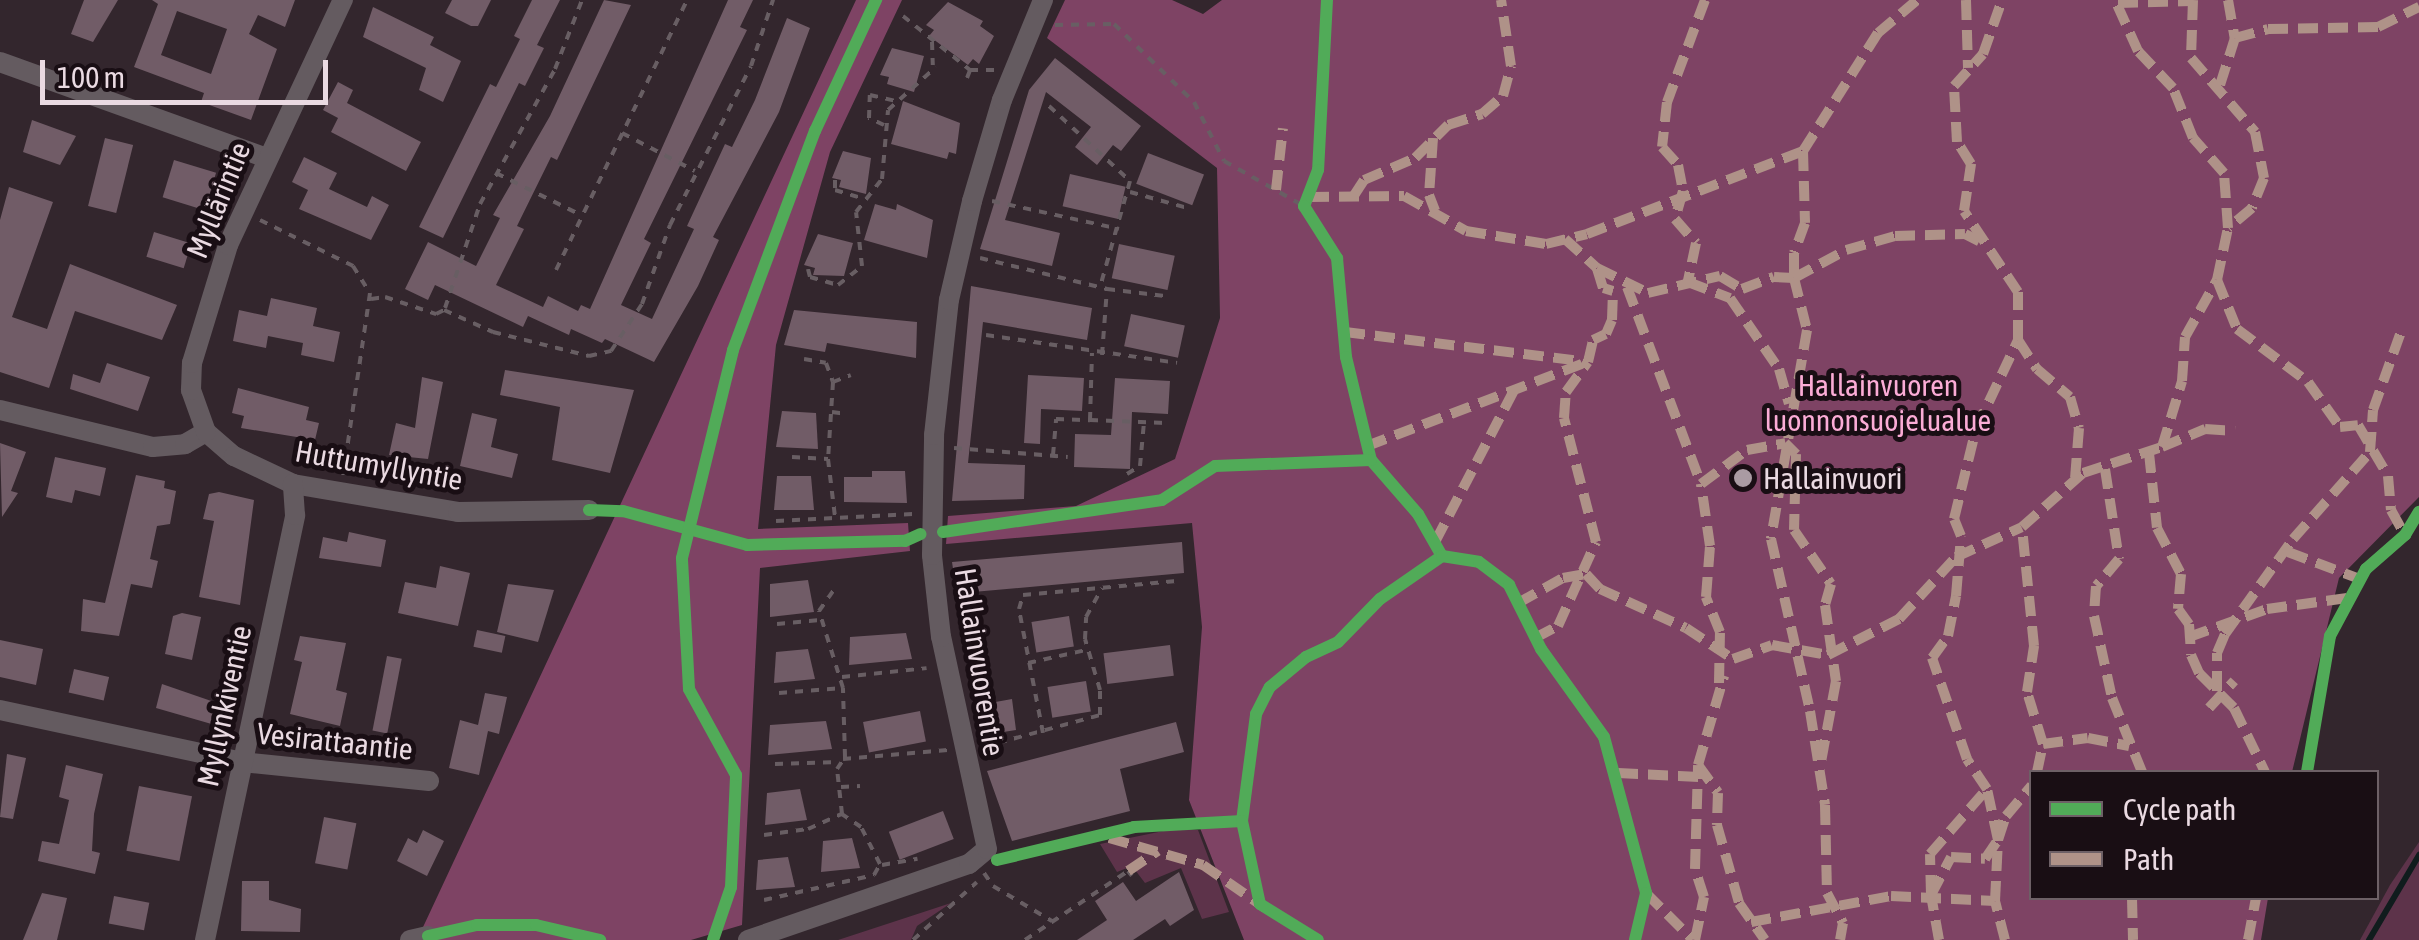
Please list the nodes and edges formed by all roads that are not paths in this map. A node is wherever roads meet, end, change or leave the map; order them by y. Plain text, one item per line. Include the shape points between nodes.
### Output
1 (343, 0) edge
2 (1040, 8) edge
3 (0, 62) edge
4 (266, 158) junction
5 (0, 410) edge
6 (206, 432) junction
7 (293, 484) junction
8 (589, 510) dead end
9 (0, 710) edge
10 (242, 762) junction
11 (429, 780) dead end
12 (205, 940) edge
13 (748, 940) edge

1 - 4 street, Myllärintie
2 - 13 street, Hallainvuorentie via 972,201 949,300 934,435 935,591 958,735 987,843 983,870
3 - 4 street
4 - 6 street, Myllärintie via 192,363 191,390
5 - 6 street via 153,447 186,444
6 - 7 street, Huttumyllyntie via 234,456
7 - 8 street, Huttumyllyntie via 341,487 458,512
7 - 10 street, Myllynkiventie via 295,515
9 - 10 street, Vesirattaantie
10 - 11 street, Vesirattaantie
10 - 12 street, Myllynkiventie

